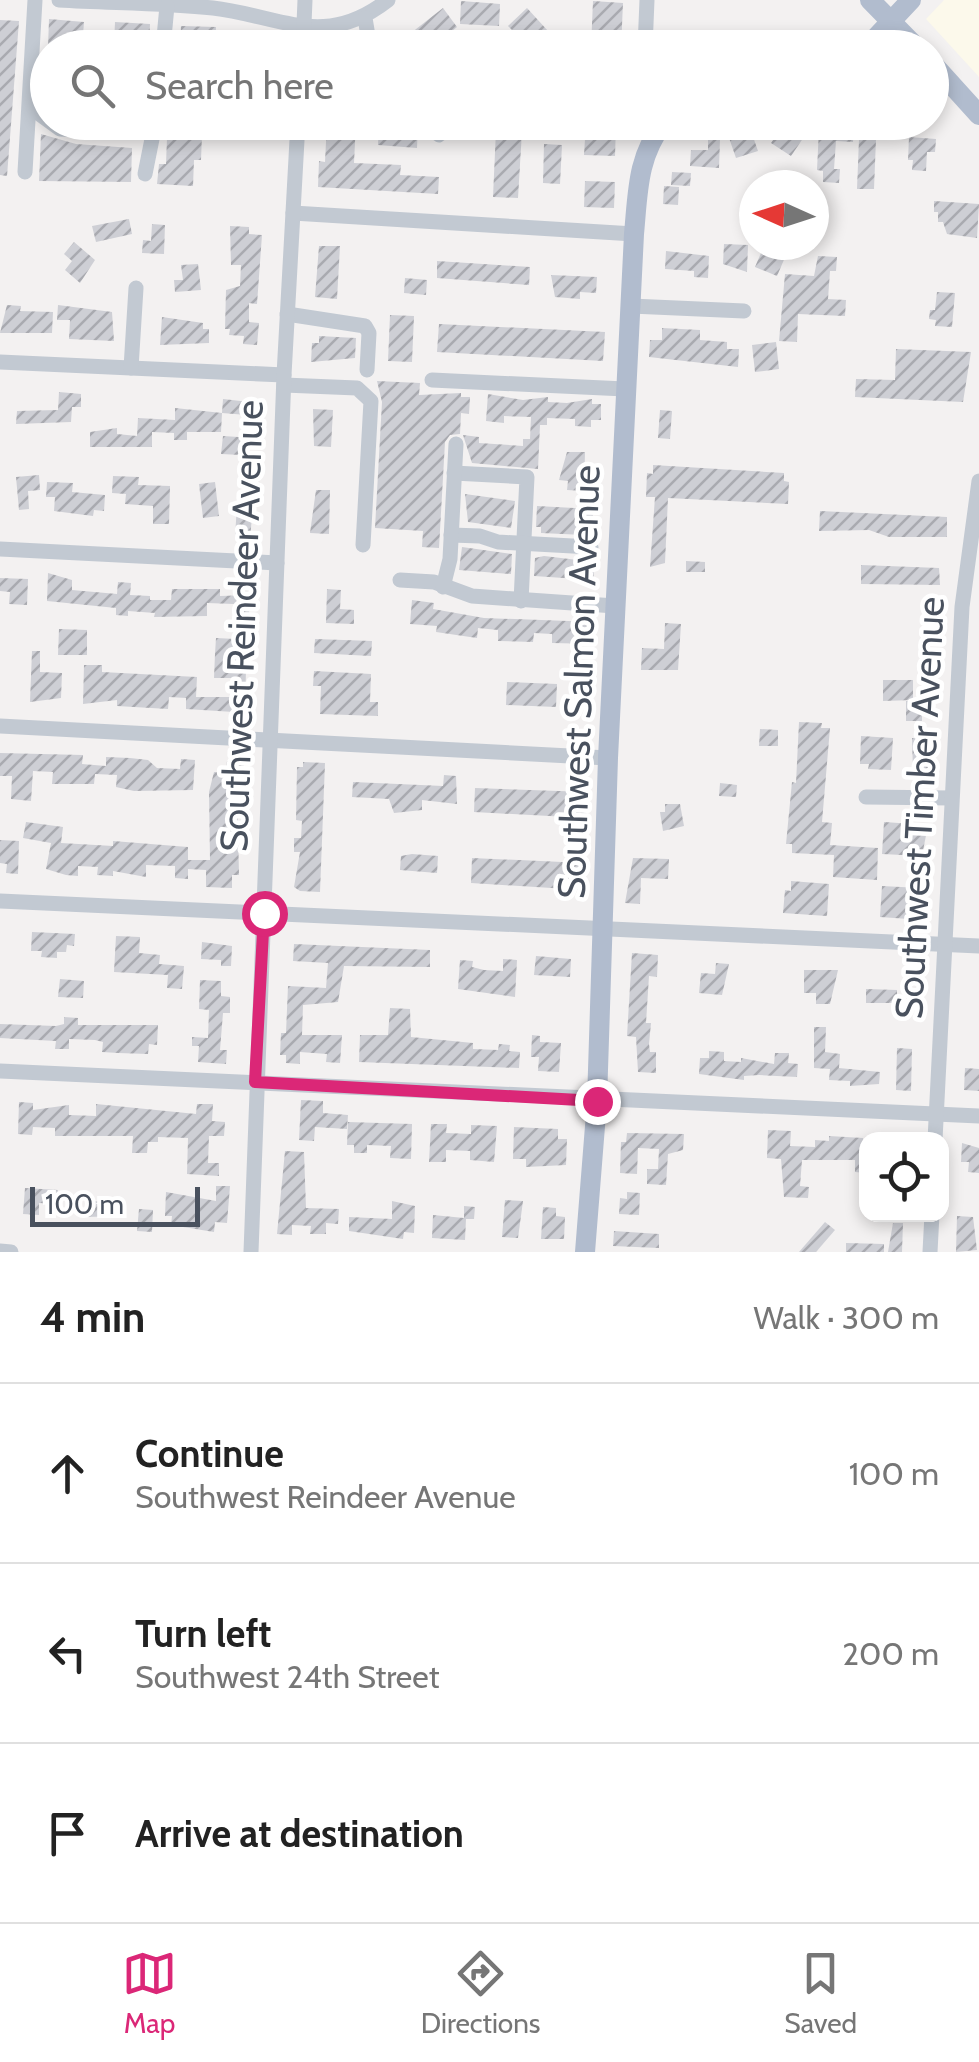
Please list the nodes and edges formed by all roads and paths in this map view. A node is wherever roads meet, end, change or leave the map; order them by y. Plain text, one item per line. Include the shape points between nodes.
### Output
1 (35, 0) edge
2 (59, 0) edge
3 (305, 0) edge
4 (388, 0) edge
5 (647, 0) edge
6 (870, 0) edge
7 (911, 0) edge
8 (167, 6) junction
9 (365, 18) junction
10 (892, 22) junction
11 (304, 28) junction
12 (34, 30) edge
13 (165, 30) edge
14 (367, 30) edge
15 (646, 30) edge
16 (884, 30) edge
17 (900, 30) edge
18 (949, 82) edge
19 (979, 115) edge
20 (30, 119) edge
21 (152, 140) edge
22 (297, 140) edge
23 (652, 140) edge
24 (25, 172) dead end
25 (145, 174) dead end
26 (293, 213) junction
27 (634, 234) junction
28 (136, 288) dead end
29 (631, 306) junction
30 (744, 311) dead end
31 (287, 314) junction
32 (0, 362) edge
33 (131, 368) junction
34 (368, 370) dead end
35 (284, 380) junction
36 (432, 380) dead end
37 (626, 389) junction
38 (456, 444) dead end
39 (454, 473) junction
40 (979, 481) edge
41 (451, 535) junction
42 (523, 542) junction
43 (363, 545) dead end
44 (590, 547) dead end
45 (0, 549) edge
46 (277, 563) junction
47 (400, 580) dead end
48 (443, 587) junction
49 (521, 601) junction
50 (615, 606) junction
51 (971, 608) edge
52 (0, 726) edge
53 (272, 741) junction
54 (608, 758) junction
55 (866, 797) dead end
56 (951, 798) junction
57 (0, 900) edge
58 (264, 913) junction
59 (605, 928) junction
60 (945, 946) junction
61 (979, 946) edge
62 (0, 1071) edge
63 (255, 1082) junction
64 (597, 1101) junction
65 (936, 1114) junction
66 (979, 1116) edge
67 (935, 1132) edge
68 (932, 1222) edge
69 (0, 1252) edge
70 (11, 1252) edge
71 (251, 1252) edge
72 (586, 1252) edge
73 (930, 1252) edge

1 - 12 street
2 - 8 street
3 - 11 street
4 - 9 street
5 - 15 street
6 - 10 main road
7 - 10 main road
8 - 11 street via 216,8
8 - 13 street
9 - 11 street
9 - 14 street
10 - 16 main road
10 - 17 main road
18 - 19 main road
20 - 24 street
21 - 25 street
22 - 26 street, Southwest Reindeer Avenue
23 - 27 main road, Southwest Salmon Avenue via 640,166
26 - 27 street
26 - 31 street, Southwest Reindeer Avenue
27 - 29 main road, Southwest Salmon Avenue
28 - 33 street
29 - 30 street
29 - 37 main road, Southwest Salmon Avenue
31 - 34 street via 364,326
31 - 35 street, Southwest Reindeer Avenue
32 - 33 street
33 - 35 street
35 - 43 street via 357,388 371,401
35 - 46 street, Southwest Reindeer Avenue
36 - 37 street
37 - 50 main road, Southwest Salmon Avenue
38 - 39 street
39 - 41 street
39 - 42 street via 526,477
40 - 51 street, Southwest Timber Avenue
41 - 42 street
41 - 48 street
42 - 44 street
42 - 49 street
45 - 46 street
46 - 53 street, Southwest Reindeer Avenue
47 - 48 street
48 - 49 street
49 - 50 street
50 - 54 main road, Southwest Salmon Avenue
51 - 56 street, Southwest Timber Avenue
52 - 53 street
53 - 54 street
53 - 58 street, Southwest Reindeer Avenue
54 - 59 main road, Southwest Salmon Avenue
55 - 56 street
56 - 60 street, Southwest Timber Avenue
57 - 58 street
58 - 59 street
58 - 63 street, Southwest Reindeer Avenue
59 - 60 street
59 - 64 main road, Southwest Salmon Avenue
60 - 61 street
60 - 65 street, Southwest Timber Avenue
62 - 63 street
63 - 64 street
63 - 71 street, Southwest Reindeer Avenue
64 - 65 street
64 - 72 main road, Southwest Salmon Avenue
65 - 66 street
65 - 67 street, Southwest Timber Avenue
68 - 73 street
69 - 70 street

